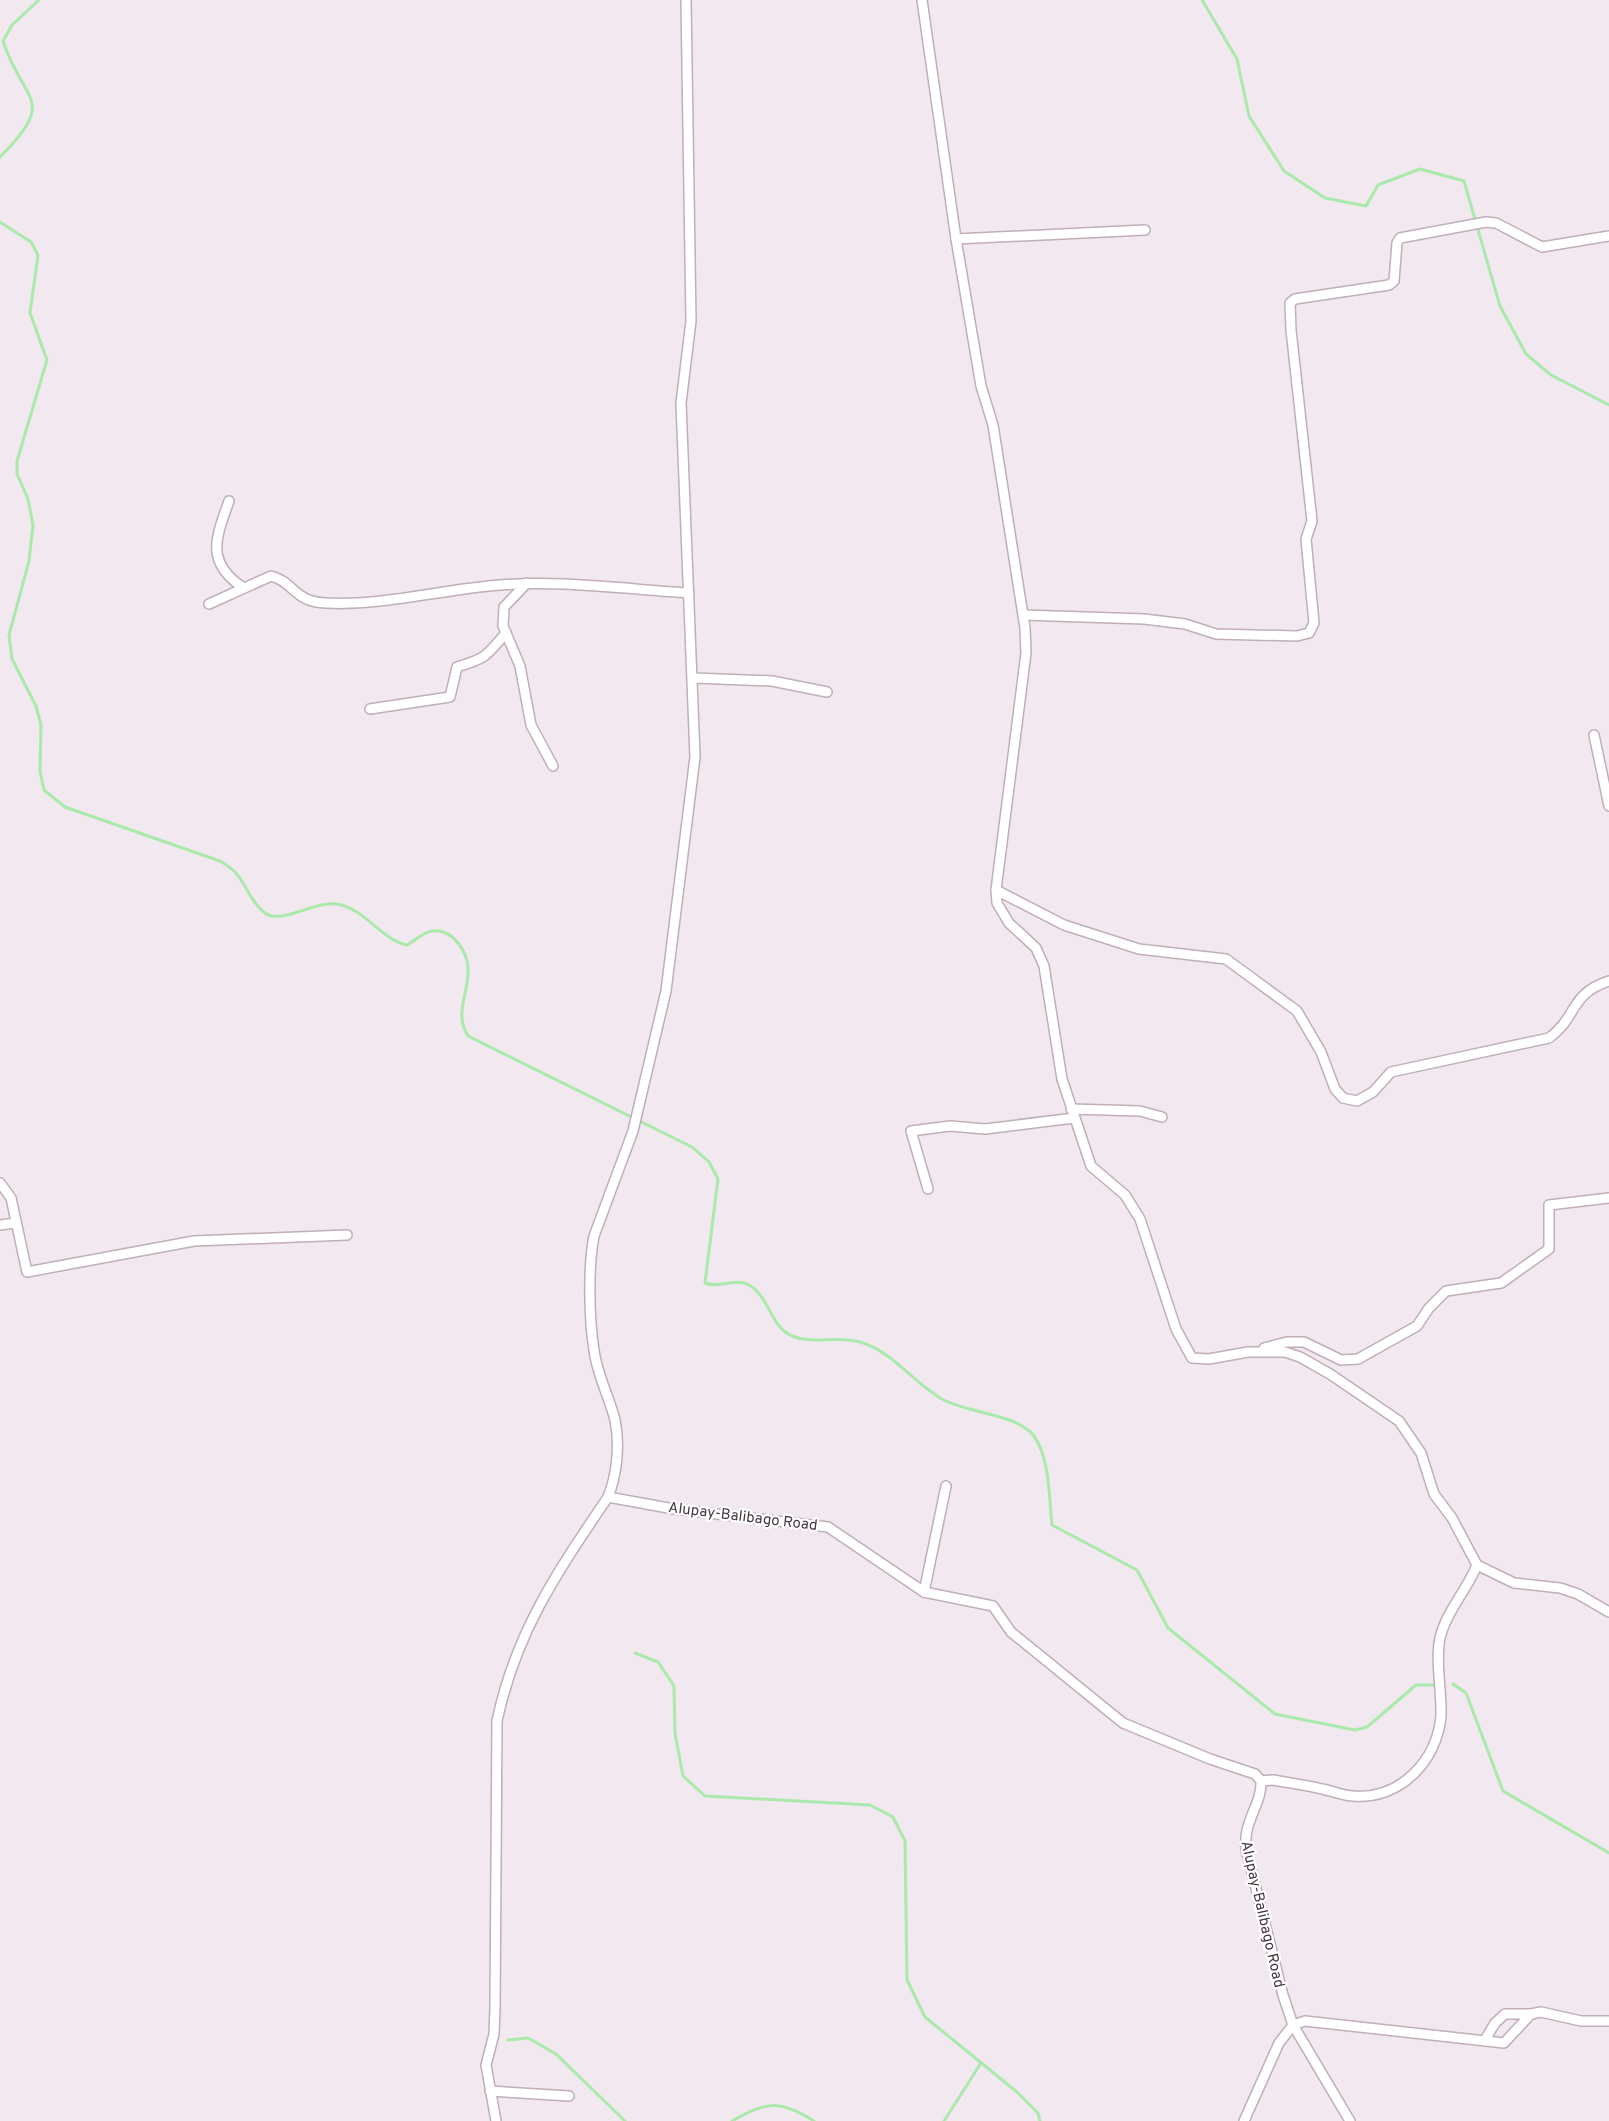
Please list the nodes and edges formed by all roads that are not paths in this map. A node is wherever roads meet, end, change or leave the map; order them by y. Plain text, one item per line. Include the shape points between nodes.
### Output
1 (686, 0) edge
2 (922, 0) edge
3 (1146, 230) dead end
4 (1609, 236) edge
5 (956, 239) junction
6 (229, 501) dead end
7 (527, 583) junction
8 (242, 587) junction
9 (689, 593) junction
10 (209, 604) dead end
11 (1023, 615) junction
12 (506, 633) junction
13 (694, 678) junction
14 (827, 692) dead end
15 (370, 709) dead end
16 (1594, 735) dead end
17 (553, 766) dead end
18 (1609, 806) edge
19 (996, 890) junction
20 (1609, 981) edge
21 (1073, 1113) junction
22 (1162, 1117) dead end
23 (0, 1183) edge
24 (928, 1189) dead end
25 (1609, 1198) edge
26 (15, 1223) junction
27 (0, 1225) edge
28 (347, 1235) dead end
29 (1248, 1352) junction
30 (946, 1486) dead end
31 (608, 1497) junction
32 (1477, 1565) junction
33 (924, 1592) junction
34 (1609, 1612) edge
35 (1261, 1781) junction
36 (1531, 2014) junction
37 (1609, 2021) edge
38 (1293, 2025) junction
39 (1485, 2040) junction
40 (490, 2091) junction
41 (569, 2097) dead end
42 (496, 2121) edge
43 (1244, 2121) edge
44 (1350, 2121) edge

1 - 9 street via 691,321 681,403
2 - 5 street
3 - 5 street
4 - 11 street via 1542,247 1496,223 1486,222 1400,237 1394,281 1389,285 1295,299 1290,303 1312,521 1306,538 1314,623 1309,633 1216,634 1185,624 1144,619
5 - 11 street via 981,386 993,425
6 - 8 street via 215,541 225,574
7 - 8 street via 325,603 301,598 280,578 271,576
7 - 9 street
7 - 12 street via 504,607
8 - 10 street
9 - 13 street
11 - 19 street via 1026,653
12 - 15 street via 486,656 473,664 456,667 450,698
12 - 17 street via 520,666 531,725
13 - 14 street via 772,681
13 - 31 street via 692,800 666,992 633,1131 591,1253 594,1349 615,1421 616,1463
16 - 18 street
19 - 20 street via 1064,925 1139,949 1226,959 1297,1011 1321,1052 1335,1089 1342,1098 1357,1101 1373,1092 1391,1072 1549,1038 1559,1031 1584,992
19 - 21 street via 997,903 1036,948 1044,966 1062,1079
21 - 22 street via 1140,1111
21 - 24 street via 985,1129 950,1126 911,1131
21 - 29 street via 1091,1166 1125,1195 1140,1219 1176,1329 1192,1358
23 - 26 street via 11,1198
25 - 29 street via 1549,1205 1549,1249 1501,1283 1446,1291 1417,1326 1358,1359 1341,1360 1304,1342
26 - 27 street
26 - 28 street via 27,1272 194,1240
29 - 32 street via 1285,1352 1300,1357 1399,1420 1421,1453 1434,1494
30 - 33 street
31 - 33 street, Alupay-Balibago Road via 828,1527
31 - 40 street via 534,1612 499,1711 495,2008 494,2034 486,2065
32 - 34 street via 1514,1583 1578,1594
32 - 35 street via 1439,1641 1441,1717 1436,1741 1425,1762 1404,1783 1381,1794 1353,1796
33 - 35 street, Alupay-Balibago Road via 993,1606 1011,1632 1123,1723 1210,1760 1255,1774
35 - 38 street, Alupay-Balibago Road via 1262,1789 1244,1834 1282,1995
36 - 37 street
36 - 39 street via 1504,2043
36 - 39 street via 1505,2014
38 - 39 street via 1305,2021
38 - 43 street via 1280,2043
38 - 44 street, Alupay-Balibago Road
40 - 41 street
40 - 42 street

